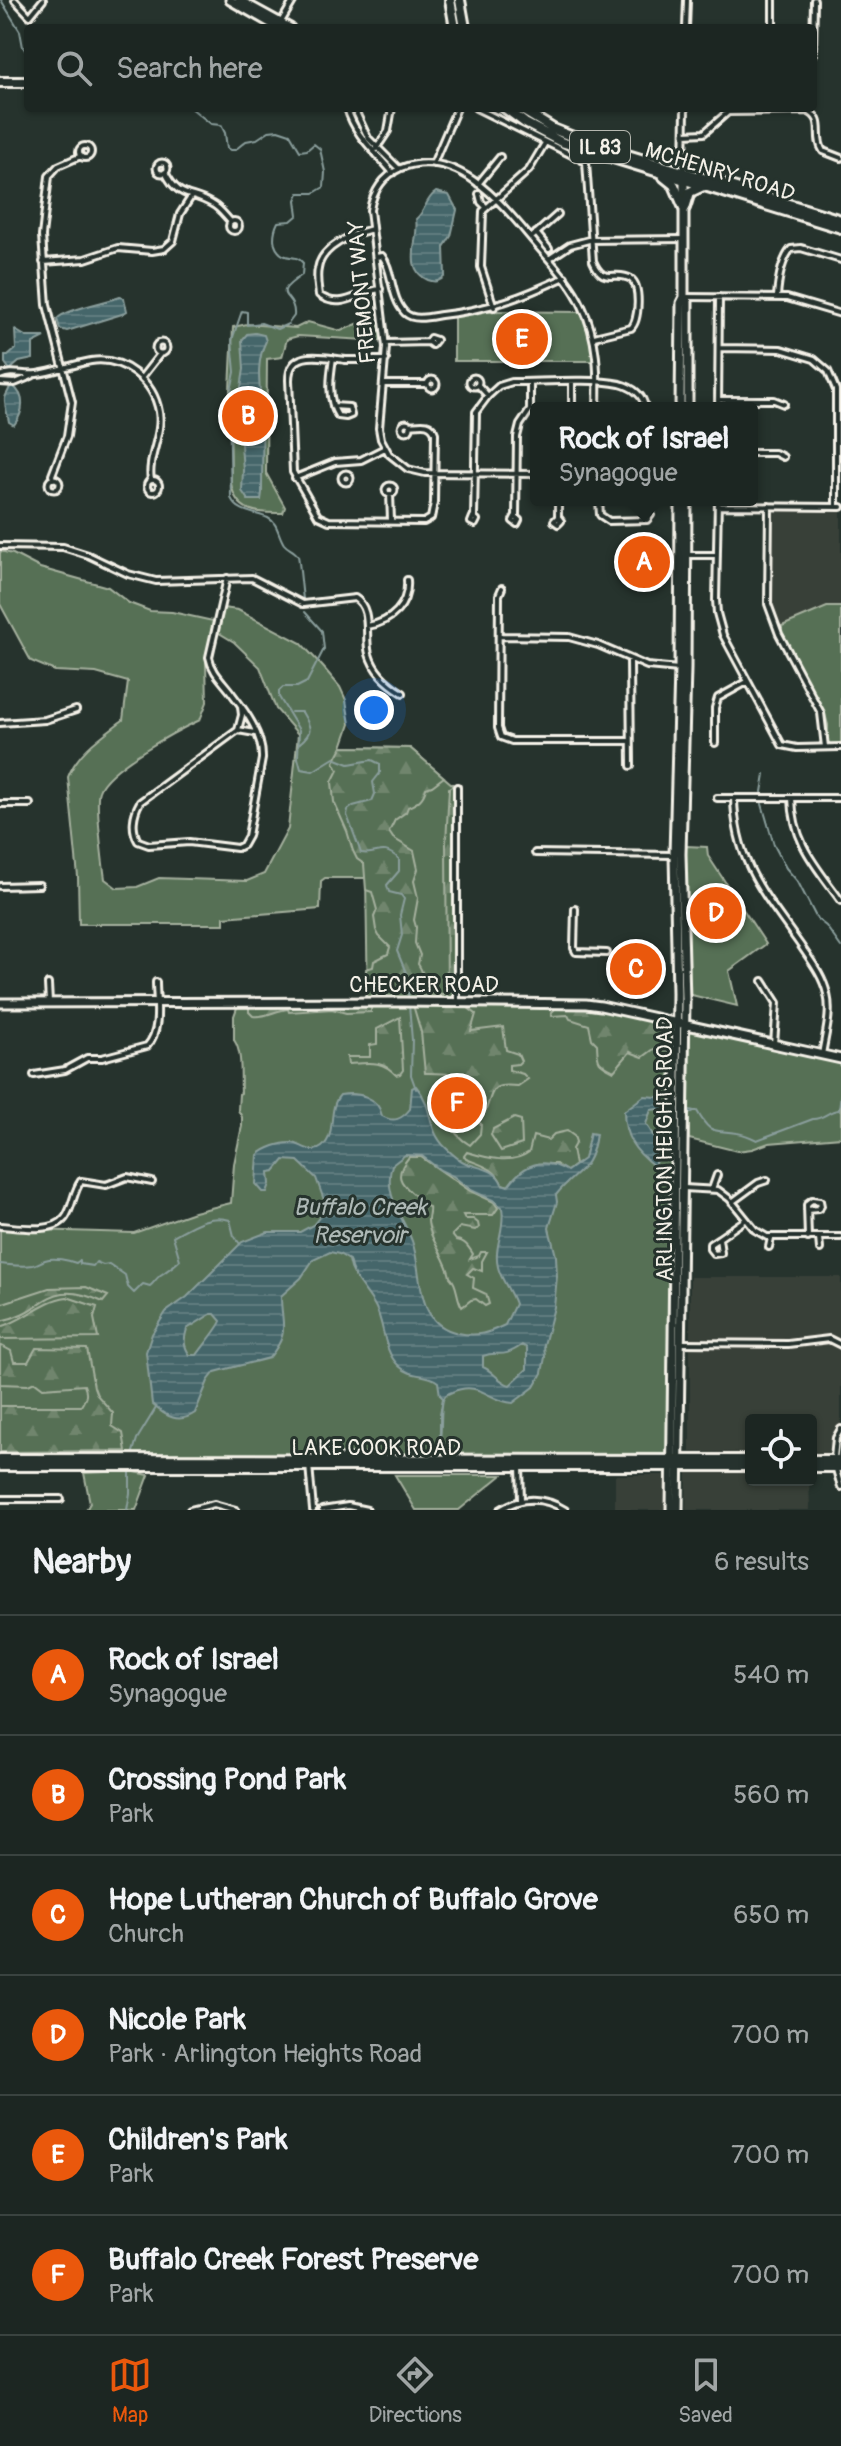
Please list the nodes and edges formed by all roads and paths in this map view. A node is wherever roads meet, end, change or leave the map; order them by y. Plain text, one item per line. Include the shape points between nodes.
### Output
1 (15, 0) edge
2 (43, 0) edge
3 (230, 0) edge
4 (239, 0) edge
5 (294, 0) edge
6 (450, 0) edge
7 (460, 0) edge
8 (687, 0) edge
9 (773, 0) edge
10 (814, 0) edge
11 (275, 24) edge
12 (276, 24) edge
13 (280, 24) edge
14 (454, 24) edge
15 (464, 24) edge
16 (686, 24) edge
17 (773, 24) edge
18 (814, 24) edge
19 (0, 82) edge
20 (24, 82) edge
21 (348, 112) edge
22 (355, 112) edge
23 (391, 112) edge
24 (455, 112) edge
25 (484, 112) edge
26 (510, 112) edge
27 (526, 112) edge
28 (685, 112) edge
29 (732, 112) edge
30 (810, 112) edge
31 (360, 125) junction
32 (353, 126) junction
33 (685, 134) junction
34 (545, 143) junction
35 (375, 150) junction
36 (81, 156) dead end
37 (500, 157) dead end
38 (841, 158) edge
39 (433, 164) junction
40 (396, 171) junction
41 (165, 172) dead end
42 (657, 172) junction
43 (684, 177) junction
44 (478, 184) junction
45 (703, 186) junction
46 (479, 194) dead end
47 (191, 197) junction
48 (496, 199) junction
49 (486, 207) junction
50 (684, 208) junction
51 (558, 214) dead end
52 (841, 220) edge
53 (231, 222) dead end
54 (841, 228) edge
55 (372, 229) junction
56 (536, 233) junction
57 (531, 238) junction
58 (685, 239) junction
59 (591, 240) junction
60 (549, 249) dead end
61 (376, 257) junction
62 (549, 259) junction
63 (841, 260) edge
64 (43, 262) junction
65 (565, 277) junction
66 (380, 289) junction
67 (684, 297) junction
68 (719, 297) junction
69 (777, 297) junction
70 (494, 307) junction
71 (841, 314) edge
72 (593, 337) junction
73 (428, 342) dead end
74 (386, 343) junction
75 (719, 348) junction
76 (160, 354) dead end
77 (333, 358) junction
78 (386, 360) junction
79 (64, 367) junction
80 (17, 372) junction
81 (34, 375) junction
82 (141, 377) junction
83 (0, 379) edge
84 (17, 382) junction
85 (530, 382) junction
86 (572, 382) junction
87 (598, 382) junction
88 (383, 384) junction
89 (427, 384) dead end
90 (478, 385) dead end
91 (488, 396) junction
92 (719, 400) joint
93 (572, 402) edge
94 (597, 402) edge
95 (644, 402) edge
96 (680, 402) edge
97 (688, 402) edge
98 (784, 404) dead end
99 (333, 406) junction
100 (410, 425) dead end
101 (385, 448) junction
102 (758, 453) edge
103 (783, 457) dead end
104 (344, 461) junction
105 (345, 473) dead end
106 (434, 473) junction
107 (475, 473) junction
108 (516, 473) junction
109 (530, 474) edge
110 (295, 478) junction
111 (53, 479) dead end
112 (151, 480) dead end
113 (390, 494) dead end
114 (758, 505) edge
115 (558, 506) edge
116 (599, 506) edge
117 (652, 506) edge
118 (680, 506) edge
119 (687, 506) edge
120 (718, 506) edge
121 (769, 506) junction
122 (839, 507) edge
123 (474, 517) dead end
124 (516, 517) dead end
125 (558, 517) dead end
126 (391, 521) junction
127 (0, 546) edge
128 (683, 555) junction
129 (717, 555) junction
130 (227, 578) junction
131 (407, 580) dead end
132 (502, 588) dead end
133 (680, 590) junction
134 (687, 615) junction
135 (367, 626) junction
136 (499, 636) junction
137 (630, 660) junction
138 (683, 669) junction
139 (747, 682) junction
140 (403, 693) dead end
141 (241, 707) junction
142 (76, 710) dead end
143 (0, 723) edge
144 (238, 730) junction
145 (257, 733) junction
146 (630, 741) junction
147 (715, 743) dead end
148 (825, 747) junction
149 (841, 747) edge
150 (631, 766) dead end
151 (457, 787) dead end
152 (717, 798) dead end
153 (734, 798) junction
154 (792, 798) junction
155 (841, 798) edge
156 (0, 804) edge
157 (30, 804) dead end
158 (535, 853) dead end
159 (678, 854) junction
160 (39, 885) dead end
161 (0, 886) edge
162 (841, 901) edge
163 (575, 909) dead end
164 (607, 953) dead end
165 (763, 981) dead end
166 (156, 982) dead end
167 (48, 984) dead end
168 (457, 1002) junction
169 (0, 1003) edge
170 (49, 1003) junction
171 (156, 1003) junction
172 (681, 1023) junction
173 (774, 1044) junction
174 (822, 1055) junction
175 (841, 1059) edge
176 (34, 1075) dead end
177 (717, 1175) dead end
178 (767, 1180) dead end
179 (152, 1182) dead end
180 (679, 1188) junction
181 (712, 1189) junction
182 (732, 1202) junction
183 (807, 1210) dead end
184 (745, 1220) junction
185 (0, 1226) edge
186 (841, 1237) edge
187 (719, 1238) dead end
188 (771, 1238) junction
189 (808, 1238) junction
190 (819, 1238) junction
191 (769, 1247) dead end
192 (820, 1249) dead end
193 (678, 1343) junction
194 (841, 1345) edge
195 (841, 1429) edge
196 (841, 1445) edge
197 (0, 1459) edge
198 (745, 1460) edge
199 (817, 1461) edge
200 (520, 1462) junction
201 (309, 1463) junction
202 (675, 1463) junction
203 (838, 1463) edge
204 (0, 1466) edge
205 (745, 1466) edge
206 (817, 1466) edge
207 (841, 1487) edge
208 (0, 1499) edge
209 (61, 1499) dead end
210 (37, 1500) junction
211 (521, 1500) junction
212 (37, 1510) edge
213 (190, 1510) edge
214 (236, 1510) edge
215 (313, 1510) edge
216 (322, 1510) edge
217 (367, 1510) edge
218 (500, 1510) edge
219 (565, 1510) edge
220 (671, 1510) edge
221 (678, 1510) edge

1 - 2 street via 30,16
3 - 11 main road
4 - 12 main road
5 - 13 street
6 - 14 main road
7 - 15 main road
8 - 16 street
9 - 17 street
10 - 18 street
19 - 20 main road
21 - 32 street
22 - 31 street
23 - 35 street via 388,131
24 - 39 street
25 - 34 street
26 - 42 main road, MCHENRY ROAD / IL 83 via 561,142
27 - 43 main road, MCHENRY ROAD / IL 83 via 571,137
28 - 33 street
29 - 33 street via 704,133
30 - 38 street via 818,119 823,151
31 - 32 street
31 - 35 street
32 - 35 street
33 - 43 street
34 - 48 street via 529,170
34 - 59 street via 586,162
35 - 40 street
36 - 64 street via 49,176
37 - 44 street
39 - 40 street
39 - 44 street
40 - 55 street, FREMONT WAY via 379,185 372,200
41 - 47 street
42 - 43 main road, MCHENRY ROAD / IL 83
42 - 50 main road via 674,185
43 - 45 main road, MCHENRY ROAD / IL 83
43 - 50 main road
43 - 52 main road, MCHENRY ROAD / IL 83
44 - 48 street
45 - 50 main road via 690,192
45 - 54 main road, MCHENRY ROAD / IL 83
46 - 49 street
47 - 53 street via 216,206
47 - 64 street via 173,241 164,249 118,248 85,259
48 - 49 street
48 - 57 street
49 - 70 street via 480,259
50 - 58 main road
51 - 56 street
55 - 61 street, FREMONT WAY
55 - 66 street via 341,241 324,256 317,270 319,295 341,303
56 - 57 street
56 - 60 street
57 - 62 street
58 - 59 street
58 - 67 main road
59 - 62 street via 570,245
59 - 72 street via 600,274 634,283 638,316 631,328
61 - 66 street, FREMONT WAY
61 - 70 street via 386,259 407,315
62 - 65 street
63 - 69 street via 791,249
64 - 79 street via 47,305
65 - 70 street
65 - 72 street
66 - 74 street, FREMONT WAY
67 - 68 street
67 - 96 main road
67 - 97 main road
68 - 69 street
68 - 75 street
69 - 71 street
72 - 87 street
73 - 74 street
74 - 78 street, FREMONT WAY
75 - 92 street
75 - 122 street via 781,349 814,359 828,371 836,390
76 - 82 street
77 - 78 street
77 - 99 street
77 - 110 street via 301,358 289,372
78 - 88 street, FREMONT WAY
79 - 81 street
79 - 82 street via 106,361
79 - 111 street via 71,420
80 - 81 street
80 - 83 street
80 - 84 street
81 - 84 street
82 - 112 street via 160,415
83 - 84 street
85 - 86 street
85 - 91 street via 505,383
85 - 108 street via 530,410 517,430
86 - 87 street
86 - 93 street
87 - 94 street
87 - 95 street via 634,390
88 - 89 street
88 - 101 street, FREMONT WAY via 379,428
90 - 91 street
91 - 107 street via 476,412
92 - 98 street
99 - 99 street via 338,416 351,415 349,407
100 - 106 street via 433,428
101 - 104 street via 361,460
101 - 106 street via 408,469
102 - 103 street
104 - 105 street
104 - 110 street
106 - 107 street
106 - 126 street via 432,517 424,522
107 - 108 street
107 - 123 street
108 - 109 street
108 - 124 street
110 - 126 street via 321,518
113 - 126 street
114 - 121 street
115 - 125 street
116 - 117 street via 600,515 609,521 647,520
118 - 128 main road, ARLINGTON HEIGHTS ROAD
119 - 128 main road, ARLINGTON HEIGHTS ROAD
120 - 129 street
121 - 122 street
121 - 148 street via 768,604 821,713
127 - 130 street via 63,547 156,581
128 - 129 street
128 - 133 main road, ARLINGTON HEIGHTS ROAD
128 - 134 main road, ARLINGTON HEIGHTS ROAD
129 - 139 street via 717,613
130 - 135 street via 256,579 303,604 355,598 365,608
130 - 141 street via 209,657
131 - 135 street via 408,592 398,610
132 - 136 street
133 - 134 main road
133 - 138 main road, ARLINGTON HEIGHTS ROAD
134 - 138 main road, ARLINGTON HEIGHTS ROAD
135 - 140 street via 374,665
136 - 137 street via 569,637
136 - 146 street via 501,737
137 - 138 street
137 - 146 street
138 - 159 main road, ARLINGTON HEIGHTS ROAD
139 - 147 street via 718,698
139 - 148 street via 782,745
141 - 144 street
141 - 145 street
142 - 143 street via 48,720
144 - 145 street
144 - 145 street via 140,802 133,826 138,841 243,845 262,759
146 - 150 street
148 - 149 street
151 - 168 street
152 - 153 street
153 - 154 street
153 - 174 street via 737,833 750,871 827,993
154 - 155 street
154 - 162 street via 796,833
156 - 157 street
158 - 159 street
159 - 172 main road, ARLINGTON HEIGHTS ROAD
160 - 161 street
163 - 164 street via 576,952
165 - 173 street via 777,1003
166 - 171 street
167 - 170 street
168 - 171 main road, CHECKER ROAD
168 - 172 main road, CHECKER ROAD via 586,1004
169 - 170 main road, CHECKER ROAD
170 - 171 main road, CHECKER ROAD
171 - 176 street via 155,1032 147,1046
172 - 173 main road, CHECKER ROAD
172 - 180 main road, ARLINGTON HEIGHTS ROAD
173 - 174 main road, CHECKER ROAD
174 - 175 main road, CHECKER ROAD
177 - 181 street
178 - 182 street
179 - 185 street via 127,1177 106,1185 81,1181 58,1223
180 - 181 street
180 - 193 main road, ARLINGTON HEIGHTS ROAD
181 - 182 street
182 - 184 street
183 - 189 street
184 - 187 street
184 - 188 street
186 - 190 street
188 - 189 street
188 - 191 street
189 - 190 street
190 - 192 street
193 - 194 street via 834,1339
193 - 202 main road, ARLINGTON HEIGHTS ROAD
195 - 203 street via 836,1438
196 - 203 street
197 - 201 main road, LAKE COOK ROAD
198 - 202 main road, LAKE COOK ROAD
199 - 203 main road
200 - 201 main road, LAKE COOK ROAD
200 - 202 main road, LAKE COOK ROAD
200 - 211 street
201 - 204 main road, LAKE COOK ROAD
201 - 215 street
202 - 205 main road, LAKE COOK ROAD
202 - 220 main road
202 - 221 main road, ARLINGTON HEIGHTS ROAD
203 - 206 main road
203 - 207 street
208 - 210 street
209 - 210 street
210 - 212 street
211 - 218 street
211 - 219 street via 544,1501
213 - 214 street via 214,1504
216 - 217 street

